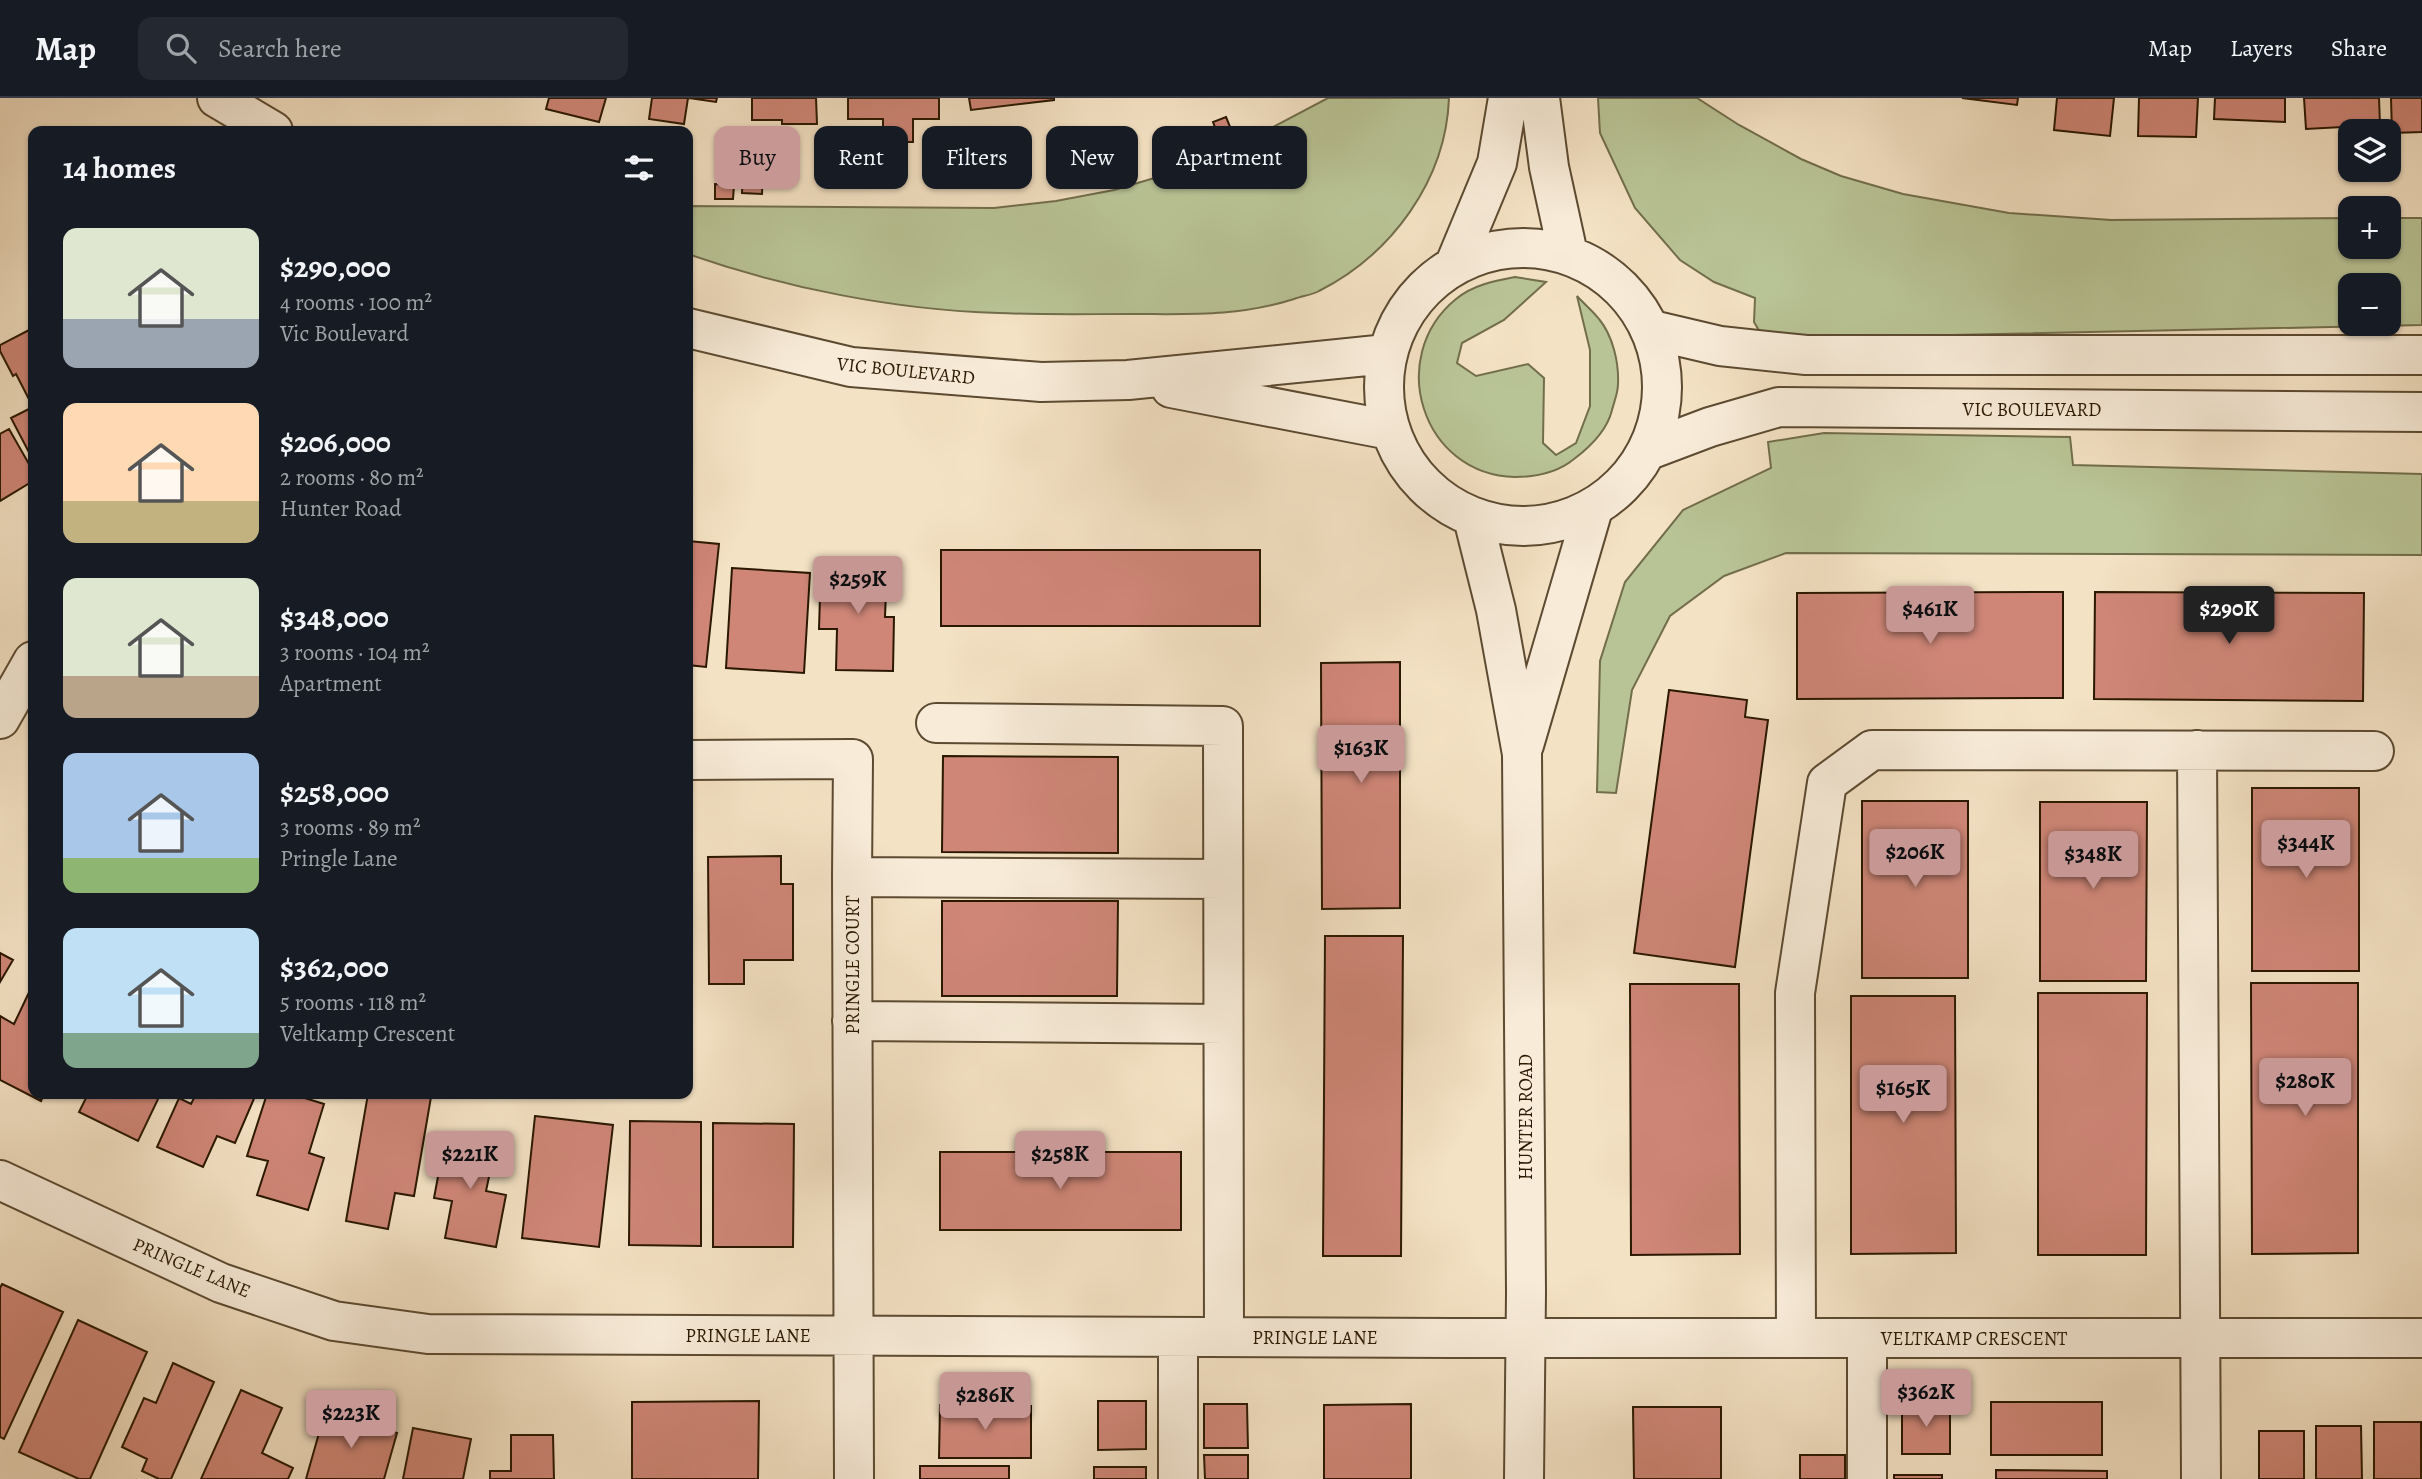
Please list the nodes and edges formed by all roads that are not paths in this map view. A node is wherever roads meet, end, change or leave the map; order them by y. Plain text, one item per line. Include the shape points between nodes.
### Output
1 (217, 98) edge
2 (1508, 98) edge
3 (1540, 98) edge
4 (265, 126) edge
5 (1568, 254) junction
6 (1455, 264) junction
7 (693, 329) edge
8 (1652, 330) junction
9 (1387, 354) junction
10 (2422, 355) edge
11 (1128, 380) junction
12 (2422, 412) edge
13 (1390, 430) junction
14 (1649, 450) junction
15 (1593, 509) junction
16 (1473, 518) junction
17 (28, 670) edge
18 (0, 719) edge
19 (936, 723) dead end
20 (2197, 750) junction
21 (2374, 751) dead end
22 (1521, 754) junction
23 (693, 760) edge
24 (852, 877) junction
25 (1222, 878) junction
26 (852, 1021) junction
27 (1223, 1024) junction
28 (0, 1180) edge
29 (854, 1335) junction
30 (1178, 1337) junction
31 (1224, 1337) junction
32 (1526, 1338) junction
33 (1796, 1338) junction
34 (1867, 1338) junction
35 (2202, 1338) junction
36 (2422, 1338) edge
37 (854, 1479) edge
38 (1178, 1479) edge
39 (1524, 1479) edge
40 (1867, 1479) edge
41 (2201, 1479) edge

1 - 4 street
2 - 6 street via 1497,163
3 - 5 street
5 - 6 street via 1530,247 1491,250
5 - 8 street via 1603,271 1631,297
6 - 9 street via 1416,298 1401,318
7 - 11 street, VIC BOULEVARD via 851,368 1041,382
8 - 10 street via 1720,346 1806,355
8 - 14 street via 1663,370 1662,410
9 - 11 street, VIC BOULEVARD
9 - 13 street via 1383,393
11 - 13 street, VIC BOULEVARD
12 - 14 street, VIC BOULEVARD via 1779,407
13 - 16 street via 1408,467 1437,498
14 - 15 street via 1626,484
15 - 16 street via 1554,524 1513,527
15 - 22 street, HUNTER ROAD
16 - 22 street, HUNTER ROAD via 1496,610
17 - 18 street
19 - 25 street via 1223,726
20 - 21 street
20 - 33 street via 1871,750 1827,783 1795,993
20 - 35 street
22 - 32 street, HUNTER ROAD
23 - 24 street, PRINGLE COURT via 853,759
24 - 25 street
24 - 26 street, PRINGLE COURT
25 - 27 street
26 - 27 street
26 - 29 street, PRINGLE COURT
27 - 31 street
28 - 29 street, PRINGLE LANE via 221,1283 334,1321 428,1334
29 - 30 street, PRINGLE LANE
29 - 37 street, PRINGLE COURT
30 - 31 street, PRINGLE LANE
30 - 38 street
31 - 32 street, PRINGLE LANE
32 - 33 street, VELTKAMP CRESCENT
32 - 39 street, HUNTER ROAD
33 - 34 street, VELTKAMP CRESCENT
34 - 35 street, VELTKAMP CRESCENT
34 - 40 street
35 - 36 street, VELTKAMP CRESCENT
35 - 41 street

